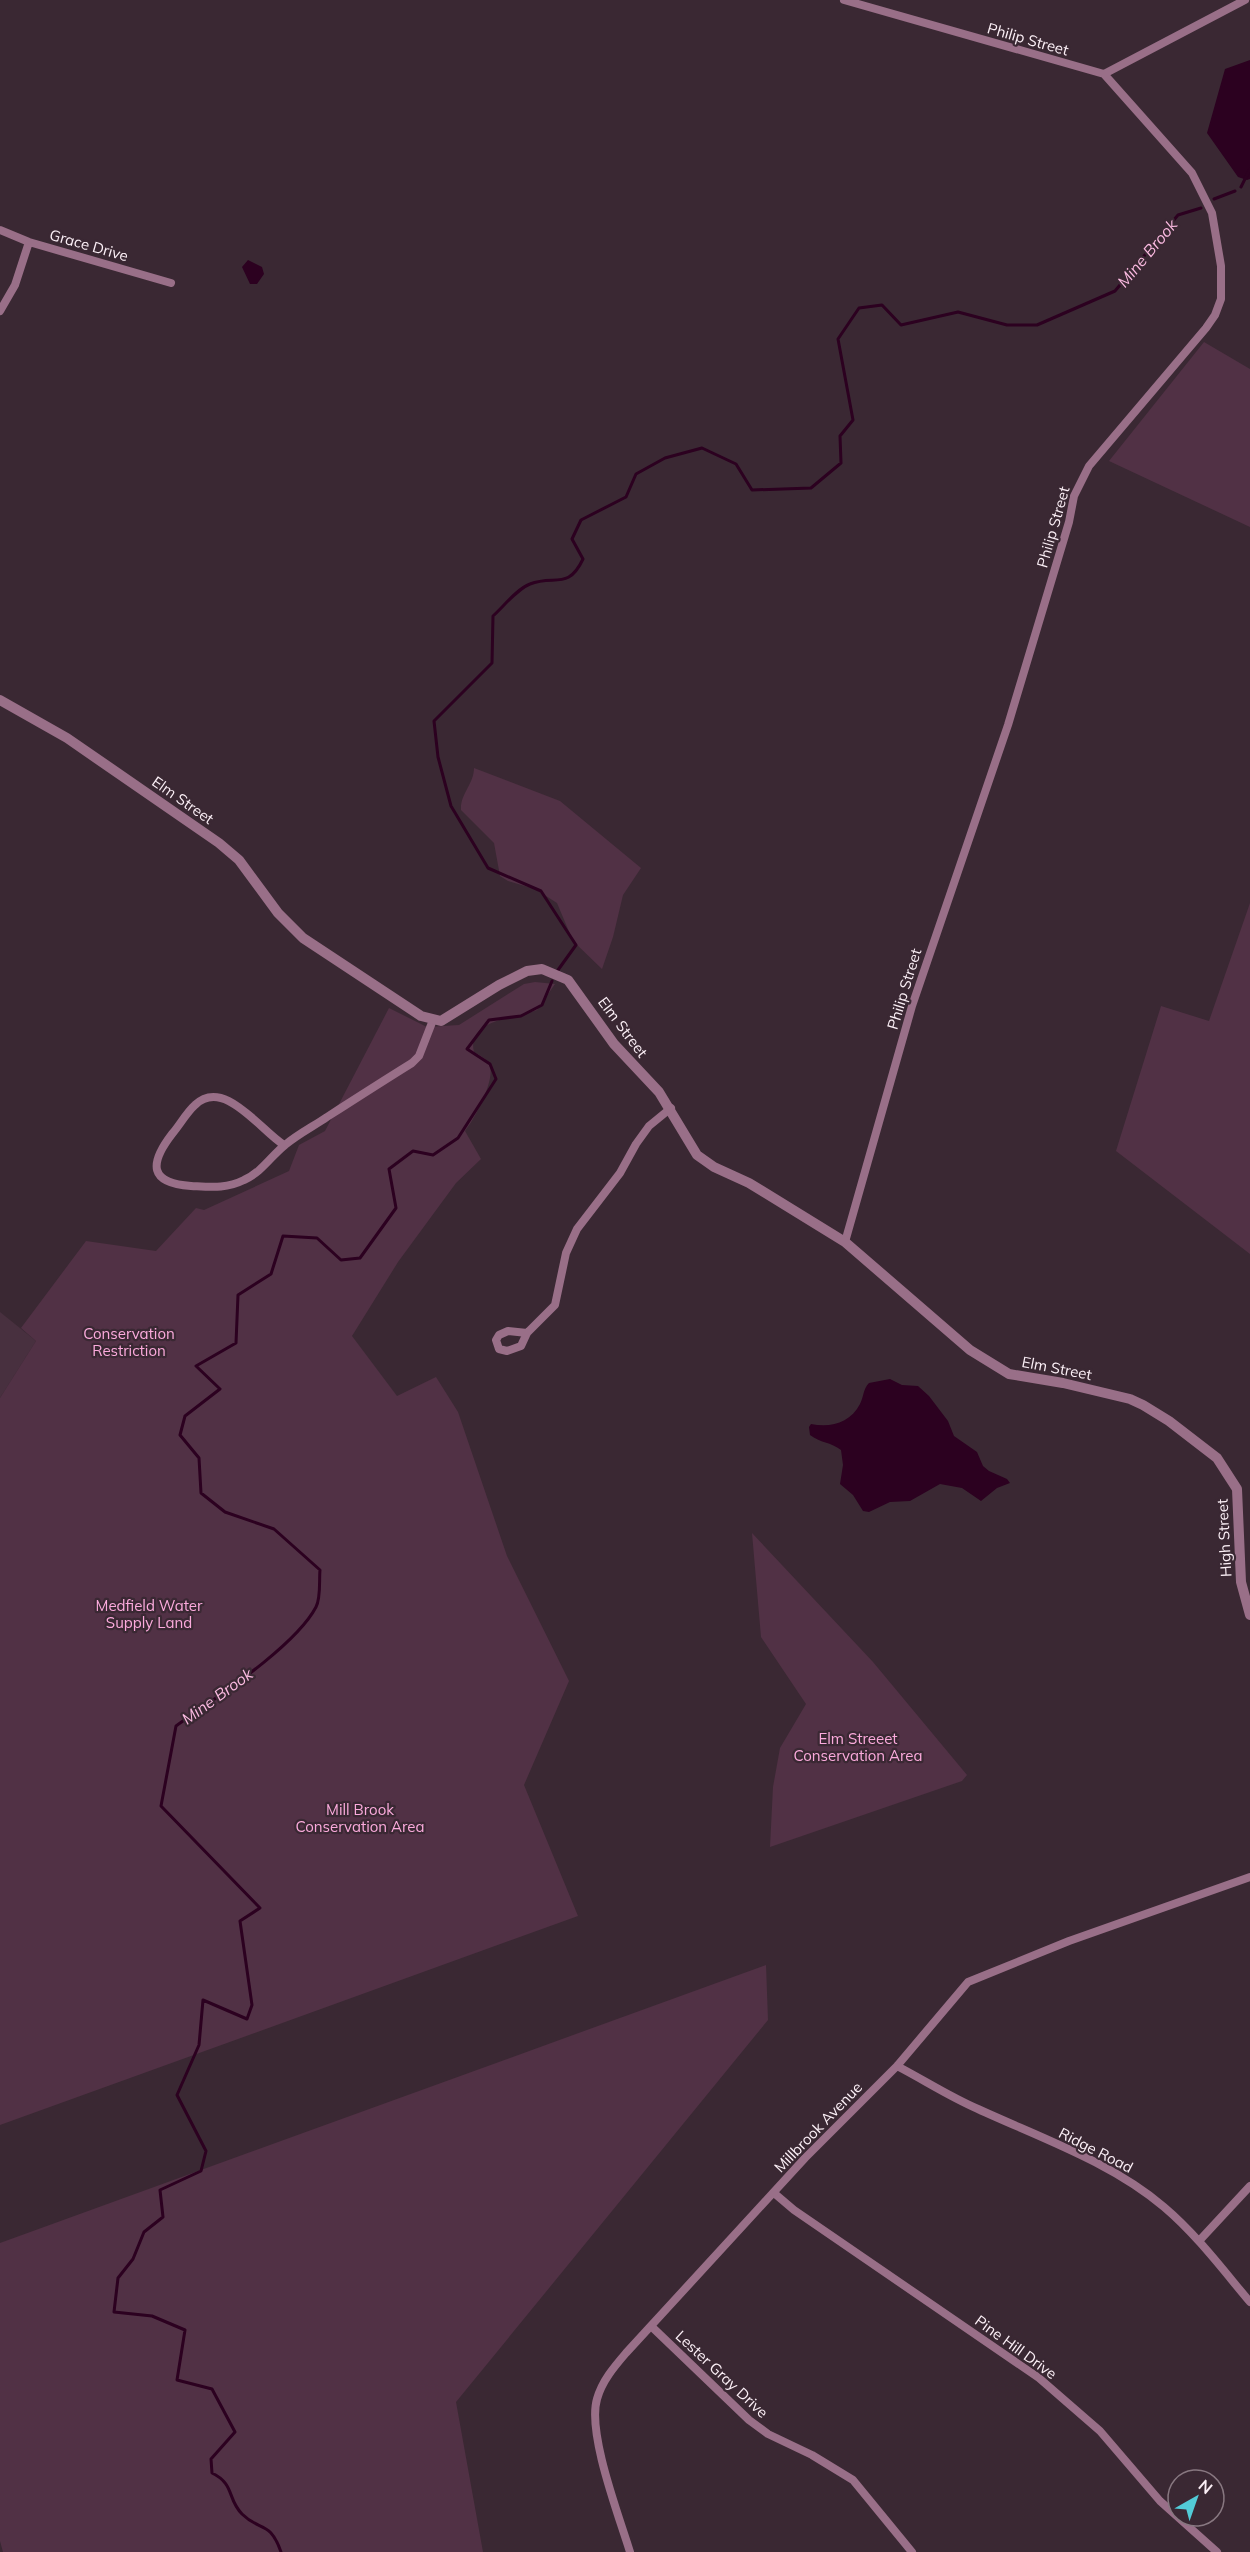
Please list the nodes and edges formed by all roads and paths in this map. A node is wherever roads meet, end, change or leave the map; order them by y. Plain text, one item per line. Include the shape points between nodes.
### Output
1 (844, 0) edge
2 (1245, 0) edge
3 (1104, 74) junction
4 (0, 230) edge
5 (29, 242) junction
6 (171, 283) dead end
7 (0, 311) edge
8 (0, 700) edge
9 (433, 1020) junction
10 (670, 1108) junction
11 (284, 1146) junction
12 (844, 1242) junction
13 (527, 1333) dead end
14 (1221, 1463) joint
15 (1250, 1615) edge
16 (1250, 1877) edge
17 (897, 2066) junction
18 (1250, 2186) edge
19 (774, 2193) junction
20 (1199, 2241) junction
21 (1250, 2302) edge
22 (651, 2326) junction
23 (630, 2552) edge
24 (912, 2552) edge
25 (1217, 2552) edge

1 - 3 street, Philip Street
2 - 3 street
3 - 12 street, Philip Street via 1173,150 1204,195 1217,237 1221,299 1206,328 1089,465 1074,496 1008,725 912,1006
4 - 5 street, Grace Drive
5 - 6 street, Grace Drive
5 - 7 street via 15,285
8 - 9 street, Elm Street via 66,738 219,843 239,860 278,913 303,939
9 - 10 street, Elm Street via 441,1021 519,974 542,969 555,973 579,992 614,1044
9 - 11 street via 419,1056 412,1063
10 - 12 street, Elm Street via 698,1155
10 - 13 street via 649,1126 620,1173 577,1229 566,1254 555,1305
11 - 11 street via 233,1102 213,1096 195,1104 164,1145 156,1162 157,1171 173,1185 225,1188 261,1170
12 - 14 street, Elm Street via 990,1363 1009,1374 1064,1383 1136,1402 1169,1421
14 - 15 street, High Street via 1237,1489 1241,1582
16 - 17 street, Millbrook Avenue via 1069,1941 968,1982
17 - 19 street, Millbrook Avenue
17 - 20 street, Ridge Road via 974,2108 1135,2185
18 - 20 street
19 - 22 street, Millbrook Avenue
19 - 25 street, Pine Hill Drive via 1038,2378 1100,2430 1160,2501
20 - 21 street, Ridge Road
22 - 23 street, Millbrook Avenue via 610,2372 596,2401 597,2438
22 - 24 street, Lester Gray Drive via 749,2420 853,2480

